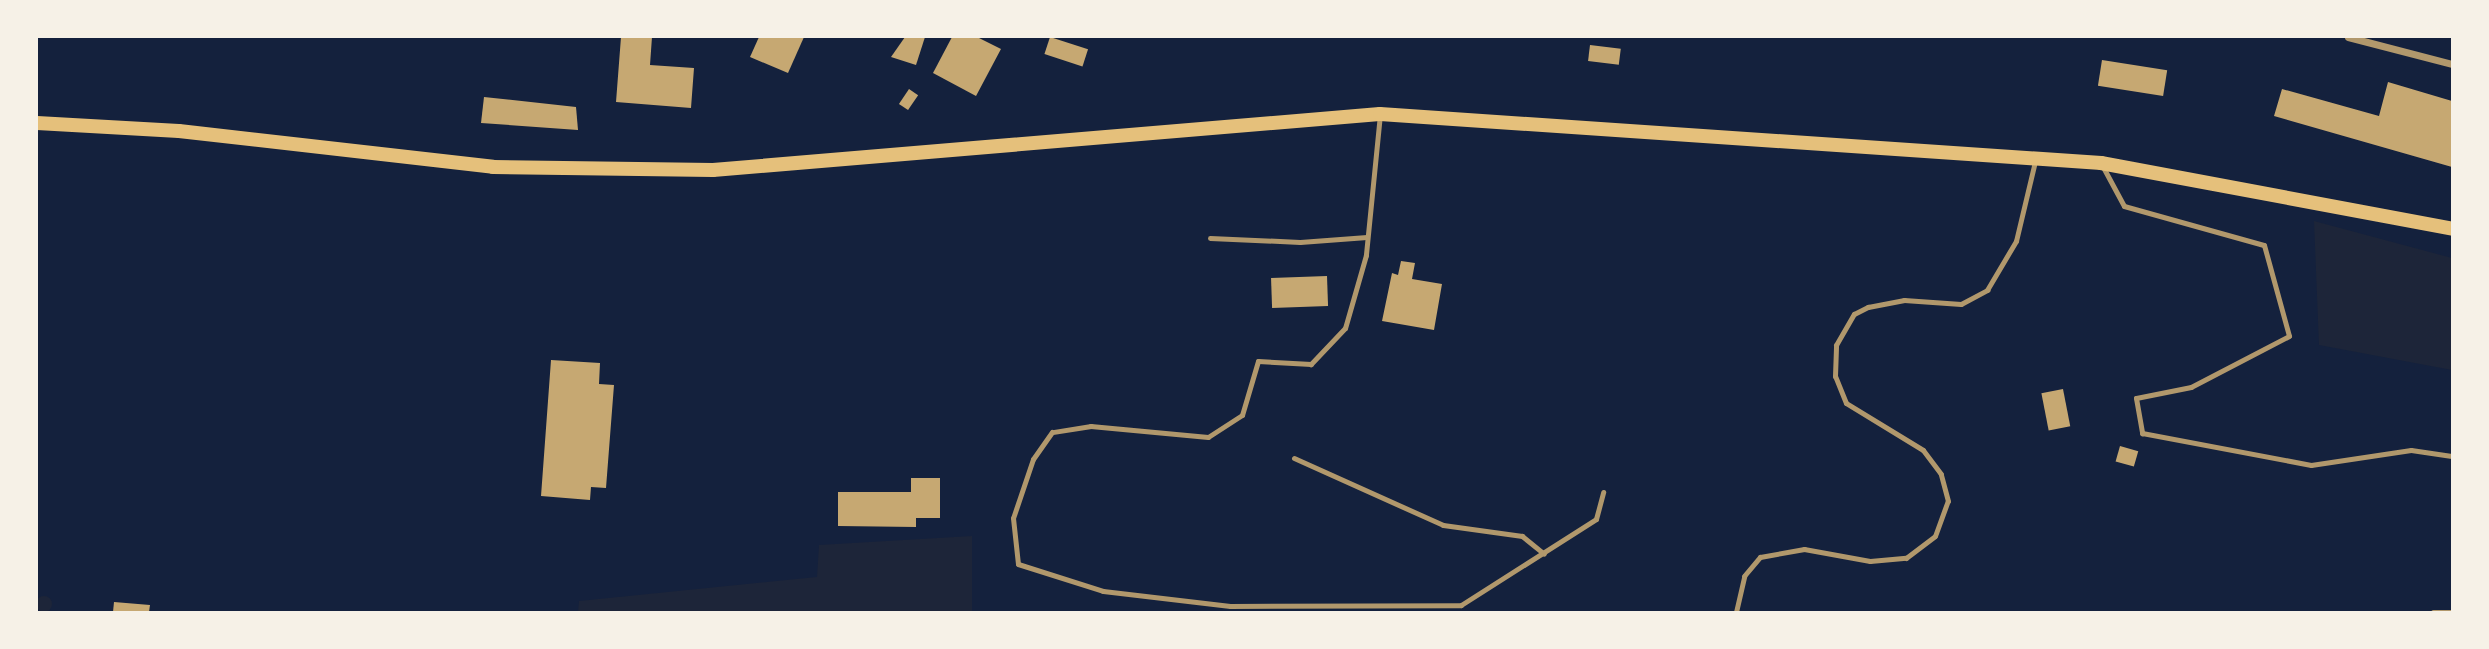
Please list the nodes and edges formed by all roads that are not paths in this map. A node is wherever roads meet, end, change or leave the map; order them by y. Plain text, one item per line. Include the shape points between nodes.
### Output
1 (2348, 37) edge
2 (2452, 64) edge
3 (1380, 114) junction
4 (37, 123) edge
5 (2036, 158) junction
6 (2101, 163) junction
7 (2452, 229) edge
8 (1367, 237) junction
9 (1210, 238) dead end
10 (2452, 456) edge
11 (1294, 458) dead end
12 (1603, 492) dead end
13 (1544, 554) junction
14 (2452, 611) edge
15 (1736, 612) edge
16 (2433, 612) edge

1 - 2 street
3 - 4 main road via 713,170 493,167 179,131
3 - 5 main road
3 - 8 lane
5 - 6 main road
5 - 15 lane via 2016,241 1987,290 1961,304 1904,300 1868,307 1854,314 1836,345 1835,376 1846,403 1923,450 1941,474 1948,501 1935,536 1906,558 1870,561 1804,548 1760,557 1745,576
6 - 7 main road
6 - 10 lane via 2124,206 2264,245 2289,336 2190,387 2136,398 2142,433 2311,465 2411,450
8 - 9 lane via 1300,242
8 - 13 lane via 1345,328 1311,364 1258,362 1242,415 1208,437 1091,426 1052,432 1033,459 1013,518 1018,564 1102,591 1230,606 1461,605
11 - 13 lane via 1443,526 1522,536
12 - 13 lane via 1596,519
14 - 16 lane

